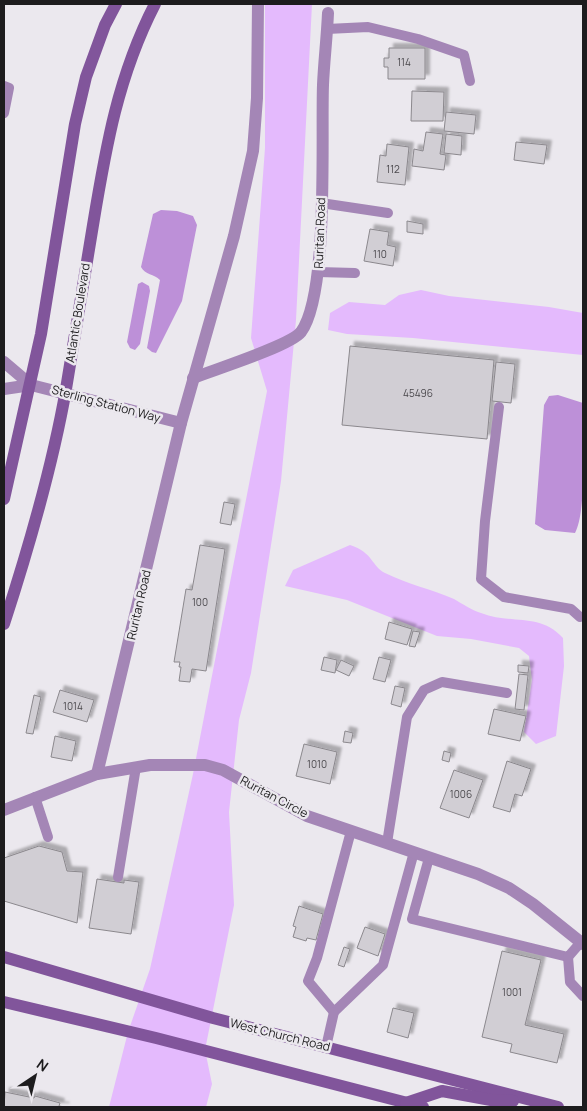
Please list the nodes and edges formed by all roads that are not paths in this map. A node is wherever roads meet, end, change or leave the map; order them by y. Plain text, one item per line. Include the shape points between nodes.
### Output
1 (116, 4) edge
2 (155, 4) edge
3 (258, 4) edge
4 (328, 13) dead end
5 (327, 29) junction
6 (470, 82) dead end
7 (4, 86) edge
8 (4, 113) edge
9 (321, 203) junction
10 (388, 213) dead end
11 (318, 272) junction
12 (355, 274) dead end
13 (4, 362) edge
14 (193, 378) junction
15 (30, 385) junction
16 (4, 389) edge
17 (65, 392) junction
18 (499, 407) dead end
19 (181, 423) junction
20 (4, 499) edge
21 (580, 617) dead end
22 (4, 624) edge
23 (507, 694) dead end
24 (136, 766) junction
25 (97, 774) junction
26 (35, 797) junction
27 (4, 810) edge
28 (351, 831) junction
29 (48, 837) dead end
30 (387, 843) junction
31 (414, 852) junction
32 (429, 858) junction
33 (118, 877) dead end
34 (582, 943) edge
35 (4, 957) edge
36 (568, 957) junction
37 (583, 996) edge
38 (4, 1002) edge
39 (334, 1012) junction
40 (326, 1047) junction
41 (536, 1101) junction
42 (406, 1103) junction
43 (424, 1107) edge
44 (558, 1107) edge

1 - 15 main road via 86,77 74,124
2 - 17 main road, Atlantic Boulevard via 131,55 115,103
3 - 14 street, Ruritan Road via 253,151 234,236
4 - 5 street, Ruritan Road
5 - 6 lane via 368,27 464,55
5 - 9 street, Ruritan Road
7 - 8 lane via 9,88
9 - 10 lane
9 - 11 street, Ruritan Road
11 - 12 lane
11 - 14 street, Ruritan Road via 309,318 300,334
13 - 15 street
14 - 19 street, Ruritan Road
15 - 16 street
15 - 17 street, Sterling Station Way
15 - 20 main road
17 - 19 street, Sterling Station Way
17 - 22 main road, Atlantic Boulevard via 39,511
18 - 21 lane via 481,578 504,597 570,609
19 - 25 street, Ruritan Road
23 - 30 lane via 442,682 424,690 407,717
24 - 25 street, Ruritan Circle
24 - 28 street, Ruritan Circle via 205,765 223,770 308,816
24 - 33 lane
25 - 26 street, Ruritan Circle
26 - 27 street, Ruritan Circle
26 - 29 lane
28 - 30 street, Ruritan Circle
28 - 39 lane via 308,981
30 - 31 street, Ruritan Circle
31 - 32 street, Ruritan Circle
31 - 39 lane via 383,966
32 - 34 street, Ruritan Circle via 509,888
32 - 36 lane via 412,918
34 - 36 lane
35 - 40 main road, West Church Road
36 - 37 lane via 570,982
38 - 42 main road
39 - 40 lane
40 - 41 main road, West Church Road
41 - 42 main road via 491,1100 442,1091
41 - 44 main road, West Church Road
42 - 43 main road

